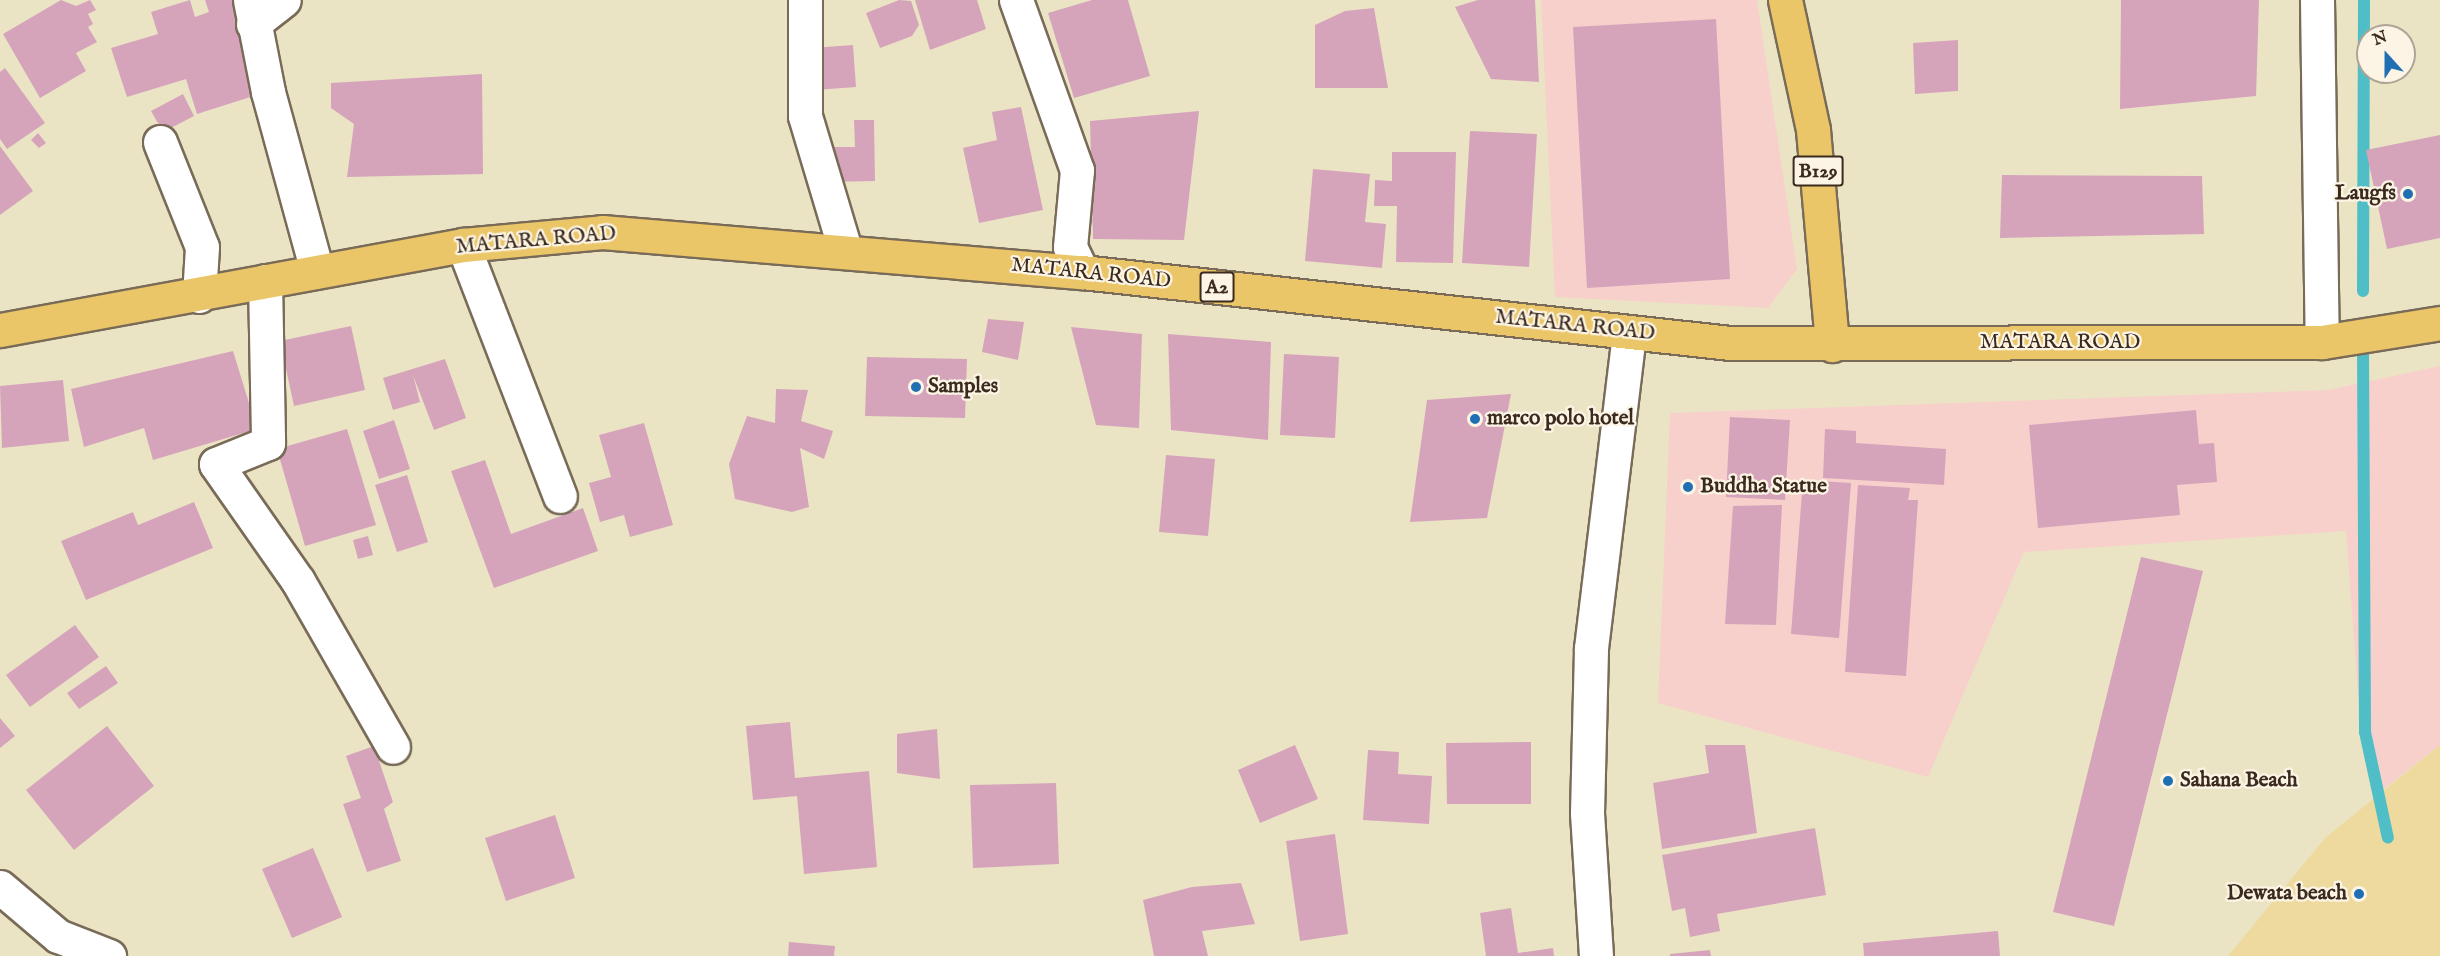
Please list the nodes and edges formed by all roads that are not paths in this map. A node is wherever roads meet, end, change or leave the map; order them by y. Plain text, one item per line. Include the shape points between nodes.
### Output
1 (284, 0) edge
2 (805, 0) edge
3 (1016, 0) edge
4 (1785, 0) edge
5 (2317, 0) edge
6 (252, 12) edge
7 (160, 142) dead end
8 (463, 245) junction
9 (845, 249) junction
10 (317, 271) junction
11 (1082, 272) junction
12 (265, 281) junction
13 (198, 296) junction
14 (2440, 323) edge
15 (0, 330) edge
16 (1629, 332) junction
17 (2322, 342) junction
18 (1832, 345) junction
19 (560, 496) dead end
20 (393, 747) dead end
21 (0, 887) edge
22 (109, 956) edge
23 (1596, 956) edge

1 - 6 street
2 - 9 street via 806,116
3 - 11 street via 1077,171 1070,247
4 - 18 main road, B129 via 1813,130
5 - 17 street
6 - 10 street
7 - 13 street via 202,248
8 - 9 main road, MATARA ROAD / A2 via 602,232
8 - 10 main road, MATARA ROAD / A2
8 - 19 street
9 - 11 main road, MATARA ROAD / A2
10 - 12 main road, MATARA ROAD / A2
11 - 16 main road, MATARA ROAD / A2
12 - 13 main road, MATARA ROAD / A2
12 - 20 street via 268,443 216,464 298,581
13 - 15 main road, MATARA ROAD / A2
14 - 17 main road, MATARA ROAD / A2
16 - 18 main road, MATARA ROAD / A2 via 1730,343
16 - 23 street via 1591,648 1587,813
17 - 18 main road, MATARA ROAD / A2
21 - 22 street via 58,936

